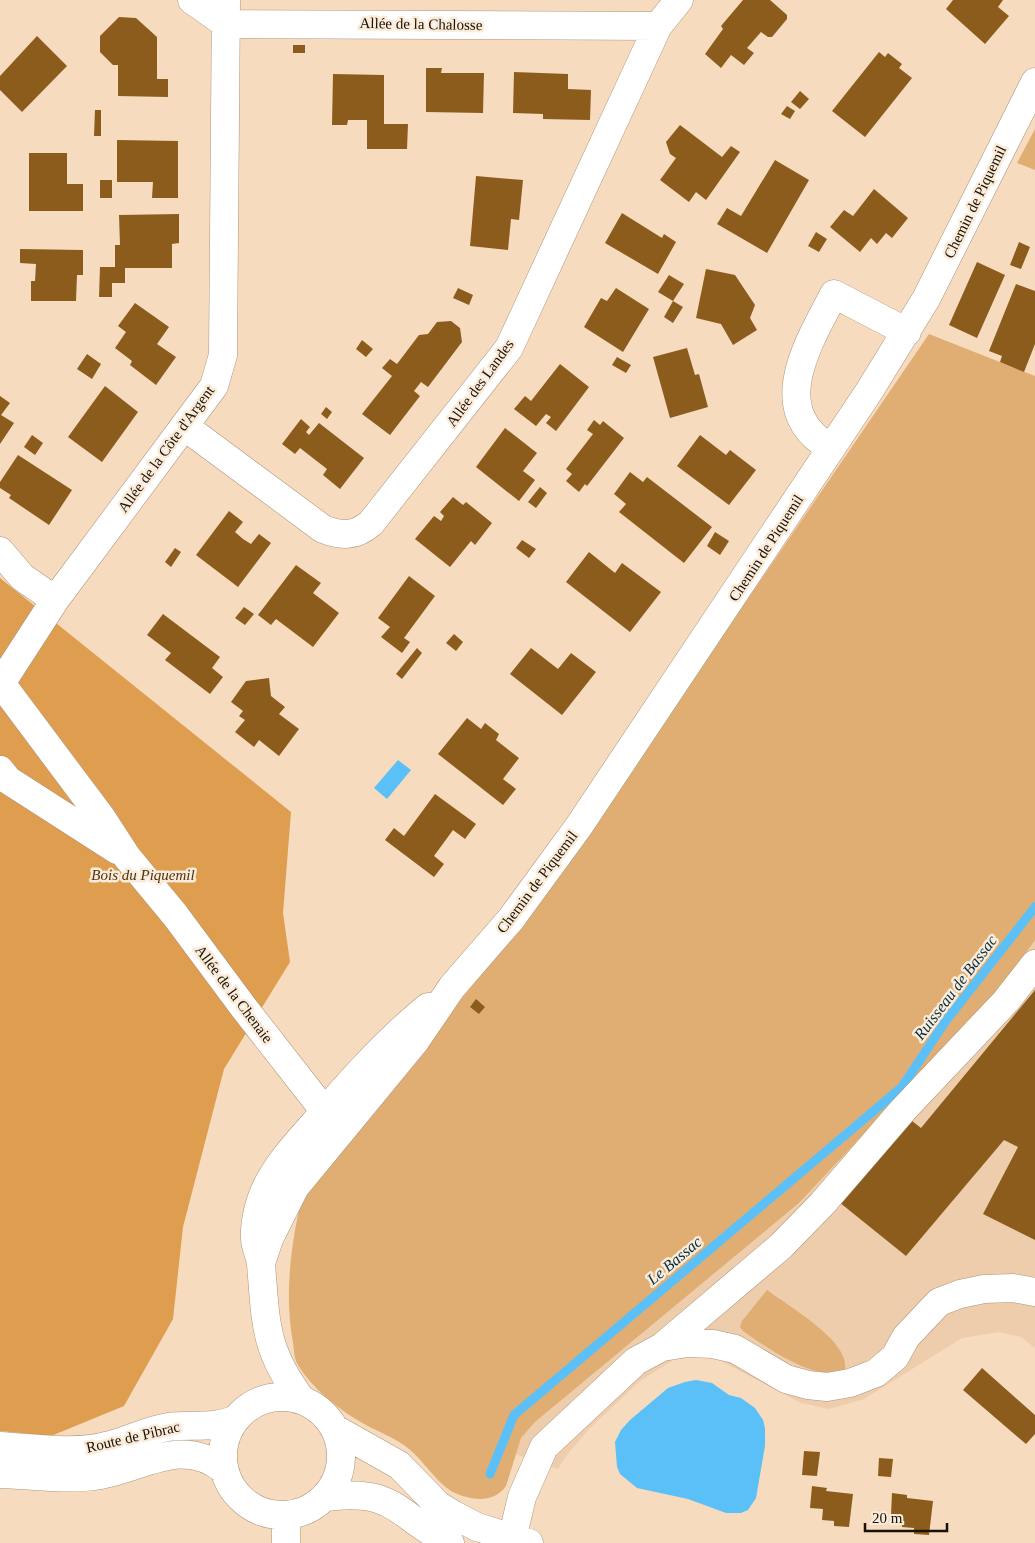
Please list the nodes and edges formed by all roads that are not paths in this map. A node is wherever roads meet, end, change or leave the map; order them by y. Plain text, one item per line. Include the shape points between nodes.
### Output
1 (192, 0) edge
2 (679, 0) edge
3 (226, 12) edge
4 (658, 26) junction
5 (1035, 82) edge
6 (907, 332) junction
7 (184, 426) junction
8 (831, 448) junction
9 (0, 551) edge
10 (55, 600) junction
11 (0, 683) edge
12 (0, 770) edge
13 (127, 857) junction
14 (1035, 964) edge
15 (336, 1117) junction
16 (1035, 1292) edge
17 (662, 1347) junction
18 (271, 1348) junction
19 (301, 1399) junction
20 (246, 1411) junction
21 (335, 1429) junction
22 (0, 1446) edge
23 (224, 1470) junction
24 (0, 1474) edge
25 (326, 1497) junction
26 (286, 1515) junction
27 (521, 1541) edge
28 (286, 1543) edge
29 (450, 1543) edge

1 - 3 street
2 - 4 street, Allée des Landes
3 - 4 street, Allée de la Chalosse
3 - 7 street, Allée de la Côte d'Argent via 223,355 214,386
4 - 7 street, Allée des Landes via 509,348 372,523 348,535 322,529
5 - 6 street, Chemin de Piquemil
6 - 8 street, Chemin de Piquemil
6 - 8 street via 834,294 800,362 796,384 806,428 818,441
7 - 10 street, Allée de la Côte d'Argent
8 - 15 street, Chemin de Piquemil via 579,826 511,918 452,986 398,1031
9 - 10 street via 22,577
10 - 11 street, Allée de la Côte d'Argent
11 - 13 street, Allée de la Chenaie via 101,817
12 - 13 street, Allée de la Chenaie via 8,780
13 - 15 street, Allée de la Chenaie via 319,1104
14 - 17 street via 1006,1001 903,1110 822,1204 781,1246
15 - 18 street, Chemin de Piquemil via 295,1187 261,1263 263,1308
16 - 17 street via 1013,1288 984,1290 939,1302 906,1338 894,1358 876,1373 827,1387 786,1379 734,1349 688,1343
17 - 27 street via 636,1361 544,1447 522,1497
18 - 19 street, Chemin de Piquemil
18 - 20 street, Chemin de Piquemil via 268,1370
19 - 20 street via 278,1396
19 - 21 street via 321,1411
20 - 22 street, Route de Pibrac via 225,1424 159,1428 89,1449
20 - 23 street via 224,1443
21 - 25 street via 340,1442 340,1472
21 - 27 street via 399,1465 438,1505 454,1516
23 - 24 street, Route de Pibrac via 214,1461 184,1454 92,1476
23 - 26 street via 232,1489 247,1504 265,1513
25 - 26 street via 304,1511
25 - 29 street via 345,1494 380,1498
26 - 28 street

